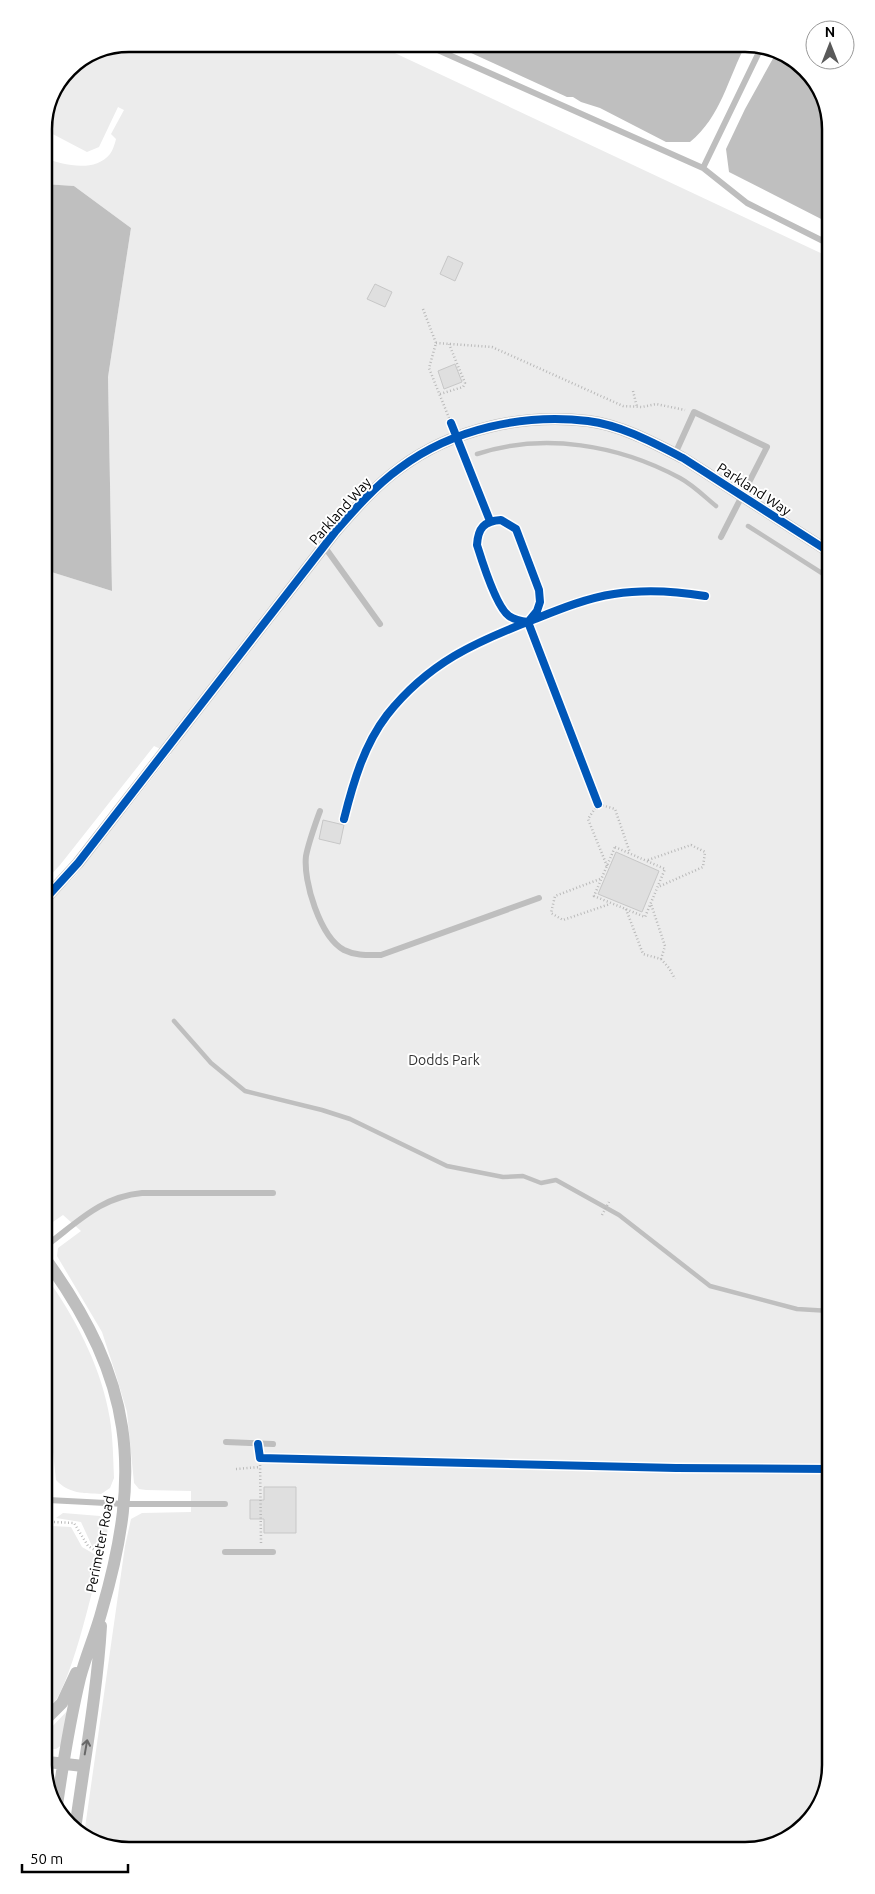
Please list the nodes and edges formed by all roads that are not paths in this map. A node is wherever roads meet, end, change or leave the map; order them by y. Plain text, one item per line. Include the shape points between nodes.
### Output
1 (443, 53) edge
2 (758, 54) edge
3 (703, 168) junction
4 (822, 240) edge
5 (675, 454) junction
6 (743, 496) junction
7 (721, 537) dead end
8 (324, 546) junction
9 (822, 547) edge
10 (380, 624) dead end
11 (320, 811) dead end
12 (53, 891) edge
13 (539, 898) dead end
14 (273, 1192) dead end
15 (52, 1241) edge
16 (52, 1269) edge
17 (226, 1442) dead end
18 (273, 1444) dead end
19 (52, 1501) edge
20 (124, 1504) junction
21 (225, 1504) dead end
22 (225, 1552) dead end
23 (273, 1552) dead end
24 (102, 1611) junction
25 (88, 1648) junction
26 (52, 1713) edge
27 (52, 1762) edge
28 (64, 1763) junction
29 (83, 1766) junction
30 (59, 1795) edge
31 (76, 1820) edge

1 - 3 lane
2 - 3 lane
3 - 4 lane via 747,203
5 - 6 street, Parkland Way
5 - 6 lane via 694,412 767,447
5 - 8 street, Parkland Way via 589,421 535,420 498,425 457,438 400,468 362,502
6 - 7 lane
6 - 9 street, Parkland Way
8 - 10 lane
8 - 12 street, Parkland Way via 78,864
11 - 13 lane via 306,856 306,881 312,902 331,939 342,949 358,955 382,954
14 - 15 lane via 123,1195 106,1201
16 - 20 street, Perimeter Road via 86,1320 110,1374 123,1427
17 - 18 lane
19 - 20 lane
20 - 21 lane
20 - 24 street, Perimeter Road
22 - 23 lane
24 - 25 street, Perimeter Road
29 -> 24 street, Perimeter Road via 98,1676
25 - 26 street via 62,1703
25 - 28 street, Perimeter Road
27 - 28 street
28 - 29 street
28 - 30 street, Perimeter Road
29 - 31 street, Perimeter Road

